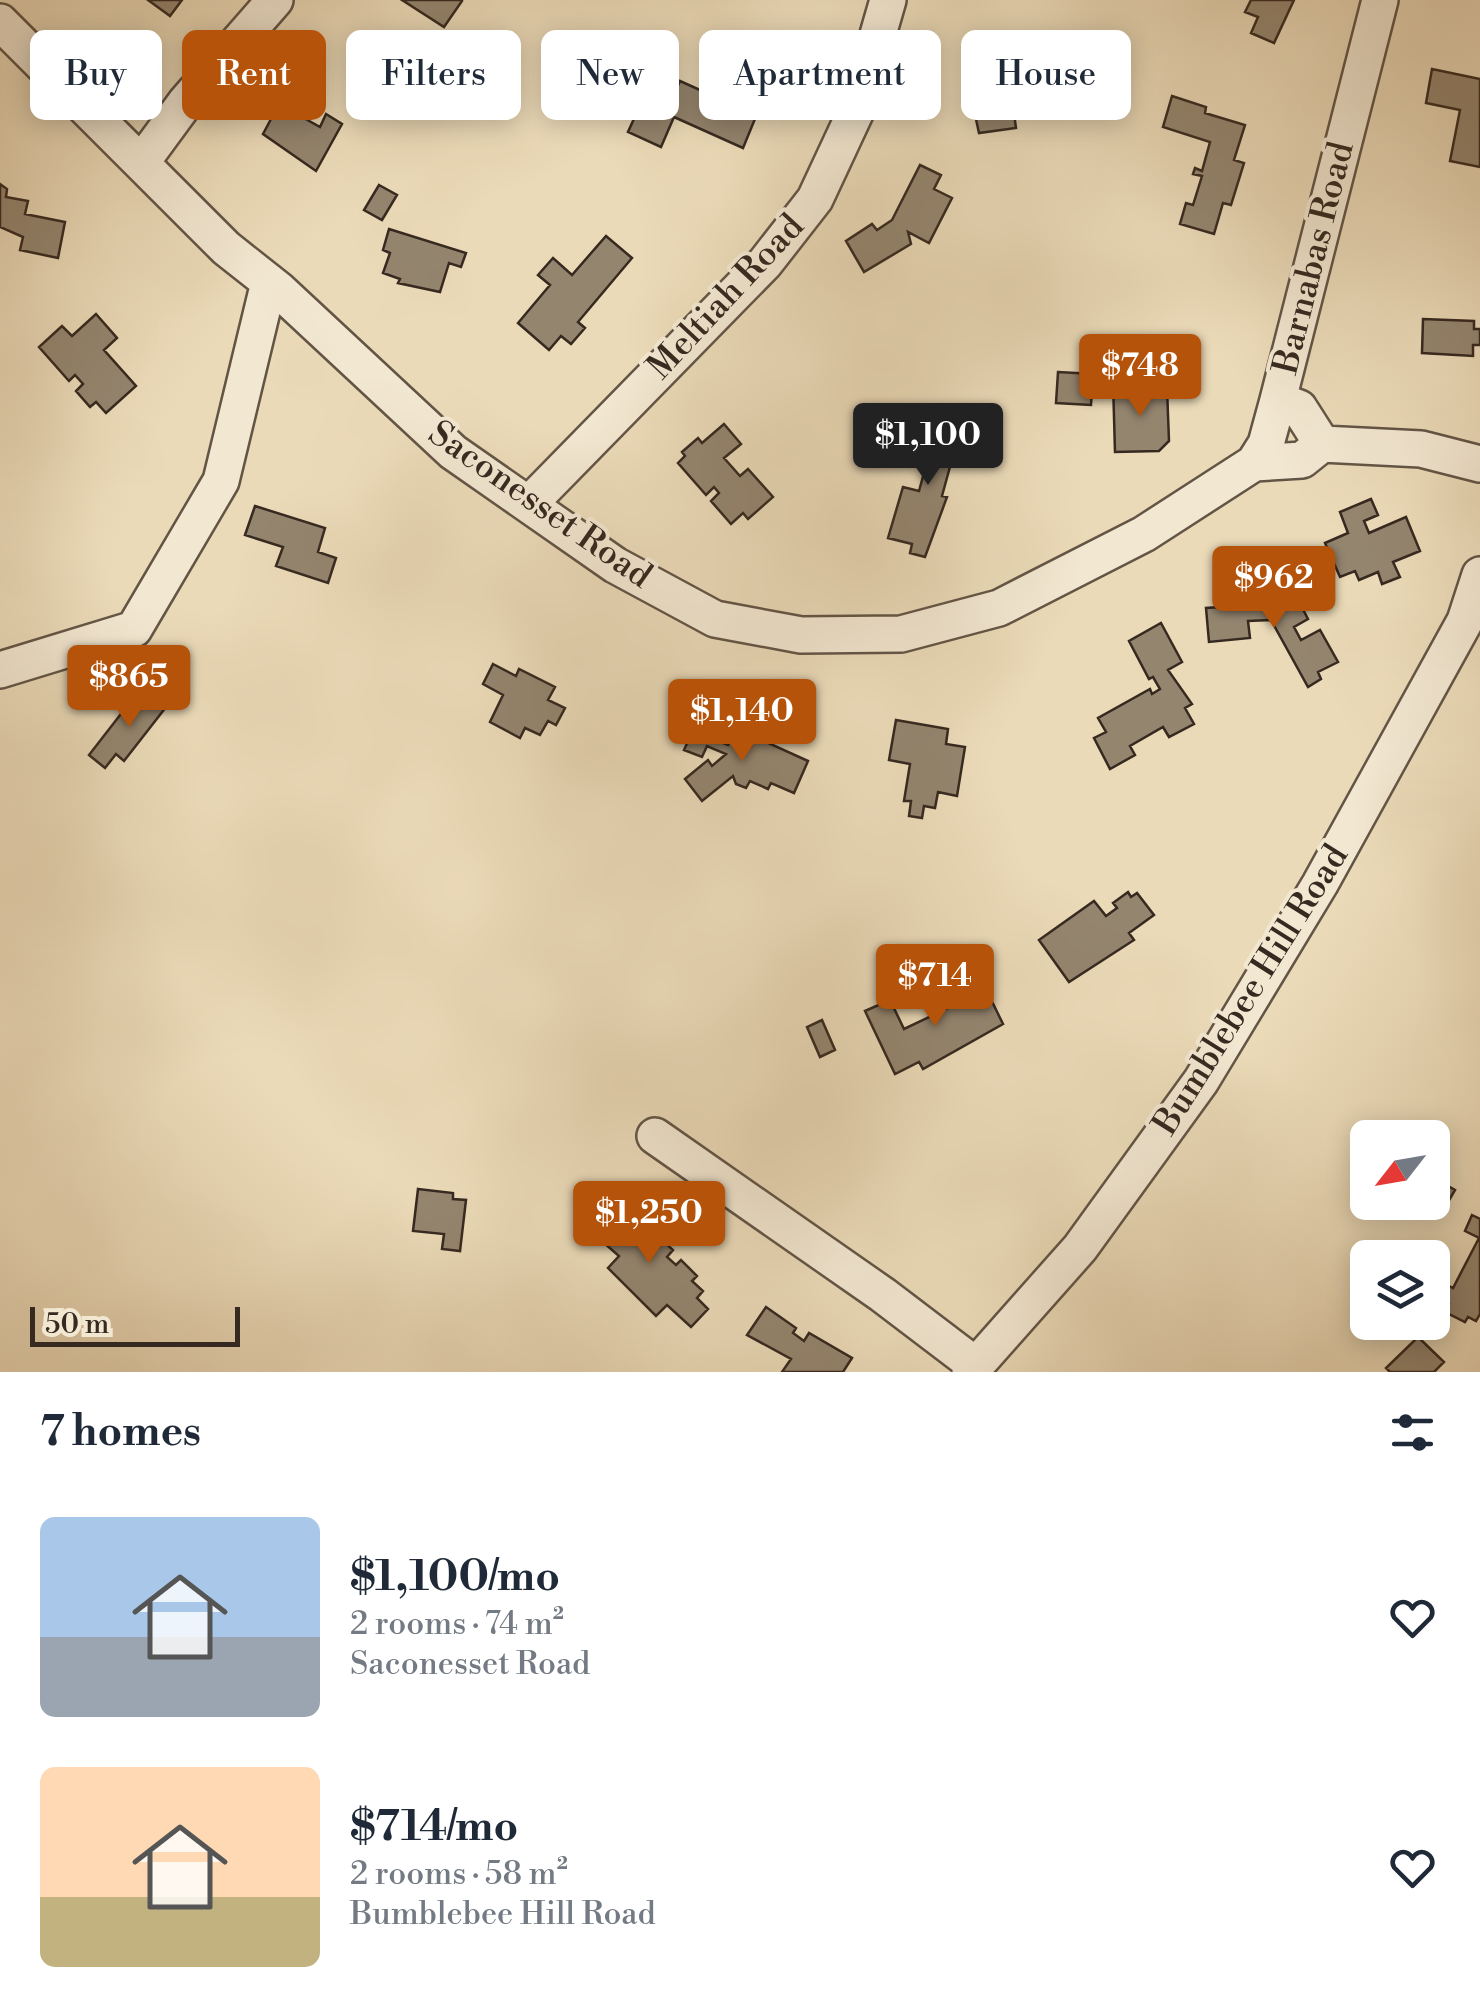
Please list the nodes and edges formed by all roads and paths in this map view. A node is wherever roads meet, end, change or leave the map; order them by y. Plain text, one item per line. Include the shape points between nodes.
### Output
1 (275, 0) edge
2 (888, 0) edge
3 (1380, 0) edge
4 (0, 22) edge
5 (141, 163) junction
6 (268, 282) junction
7 (1278, 400) junction
8 (1322, 444) junction
9 (1254, 464) junction
10 (1480, 464) edge
11 (529, 504) junction
12 (1480, 575) edge
13 (0, 670) edge
14 (655, 1136) dead end
15 (973, 1369) edge

1 - 5 street
2 - 11 street, Meltiah Road via 856,112 815,199 765,263
3 - 7 street, Barnabas Road
4 - 5 street, Saconesset Road
5 - 6 street, Saconesset Road
6 - 11 street, Saconesset Road via 454,452
6 - 13 street via 221,481 134,629
7 - 8 street, Barnabas Road via 1299,408
7 - 9 street, Barnabas Road
8 - 9 street, Saconesset Road via 1302,460
8 - 10 street, Saconesset Road via 1421,449
9 - 11 street, Saconesset Road via 1144,534 1000,608 901,634 801,635 715,619 614,565
12 - 15 street, Bumblebee Hill Road via 1455,639 1320,884 1201,1081 1080,1248
14 - 15 street via 883,1295

